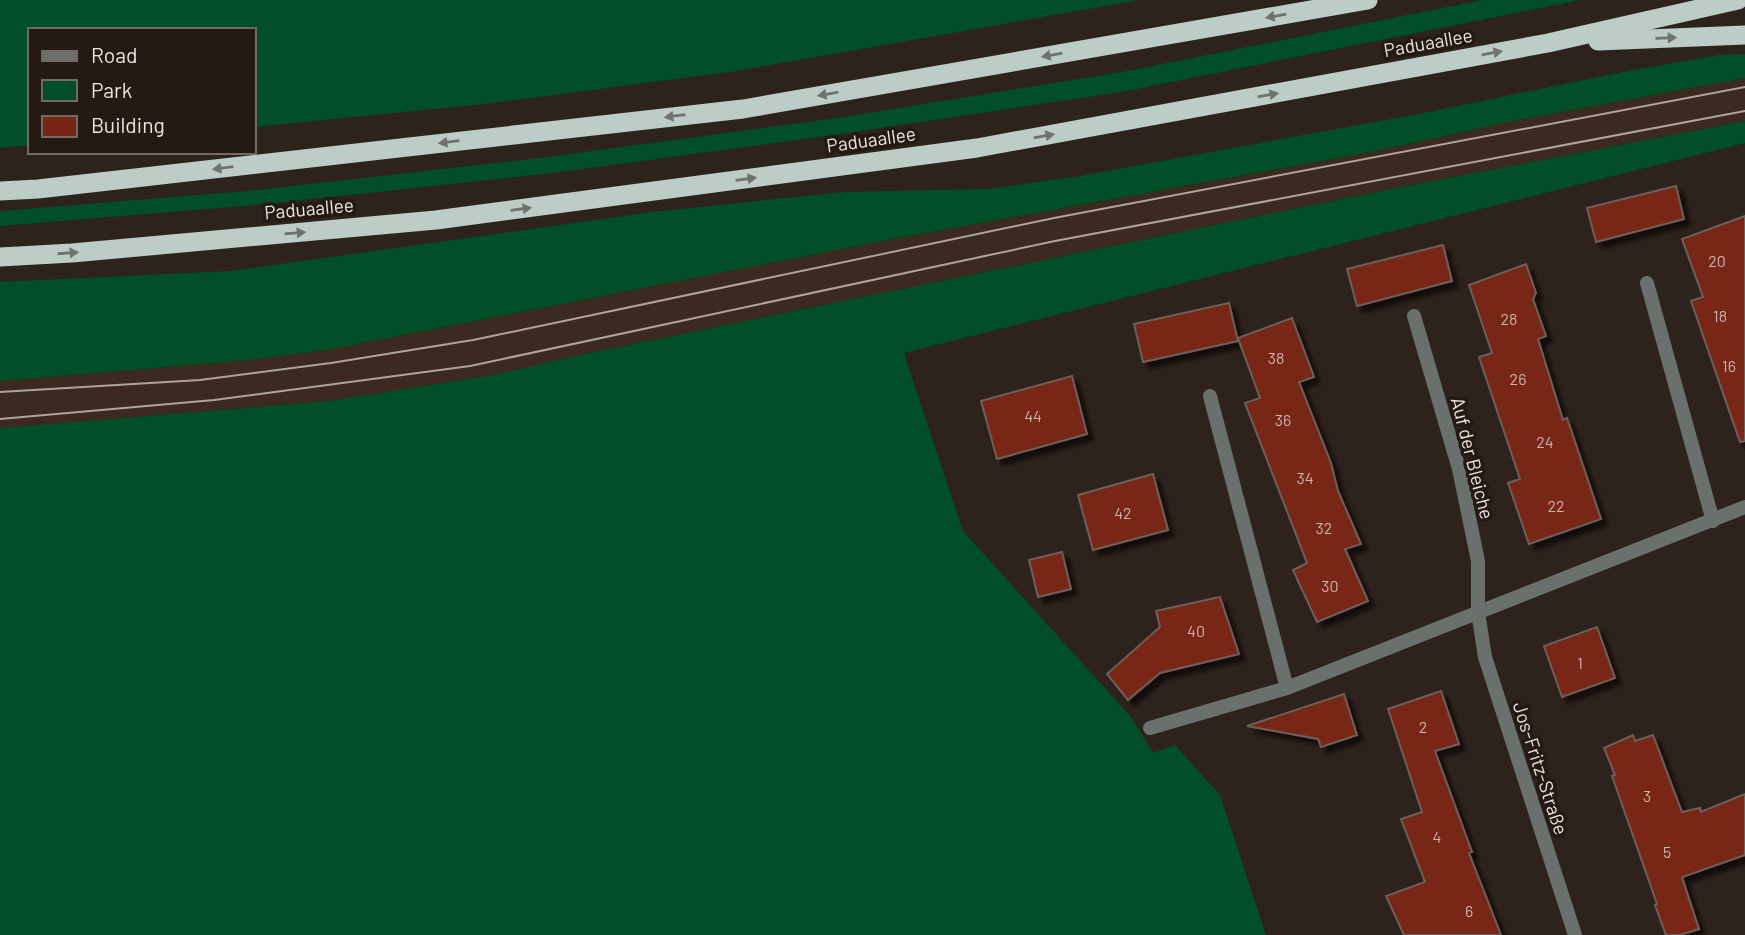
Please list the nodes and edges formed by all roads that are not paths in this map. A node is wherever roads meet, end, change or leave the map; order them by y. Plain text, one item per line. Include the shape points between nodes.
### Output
1 (1368, 0) edge
2 (1738, 0) edge
3 (1745, 35) edge
4 (1548, 43) junction
5 (0, 191) edge
6 (0, 257) edge
7 (1647, 283) dead end
8 (1415, 316) dead end
9 (1210, 396) dead end
10 (1745, 507) edge
11 (1713, 521) junction
12 (1478, 612) junction
13 (1287, 688) junction
14 (1150, 728) dead end
15 (1575, 935) edge

1 -> 5 highway via 743,109
2 - 4 highway, Paduaallee
4 -> 3 highway
6 -> 4 highway, Paduaallee via 436,220 977,148
7 - 11 street
8 - 12 street, Auf der Bleiche via 1462,482 1478,561
9 - 13 street
10 - 11 street
11 - 12 street
12 - 13 street
12 - 15 street, Jos-Fritz-Straße via 1485,657
13 - 14 street

